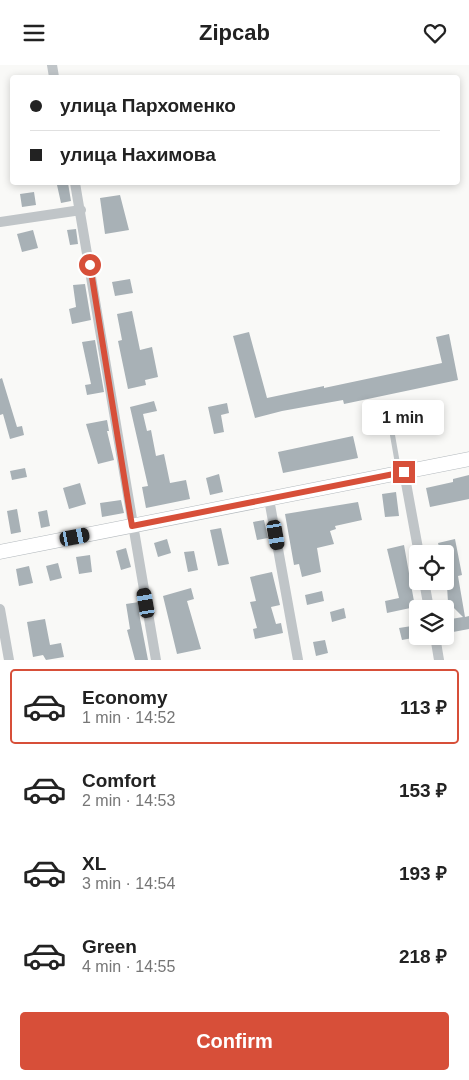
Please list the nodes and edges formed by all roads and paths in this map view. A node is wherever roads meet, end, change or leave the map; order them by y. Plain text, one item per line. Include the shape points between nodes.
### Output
1 (76, 185) edge
2 (81, 210) junction
3 (0, 222) edge
4 (386, 404) dead end
5 (469, 459) edge
6 (401, 472) junction
7 (269, 499) junction
8 (132, 526) junction
9 (417, 545) edge
10 (0, 552) edge
11 (0, 609) edge
12 (436, 645) edge
13 (9, 660) edge
14 (156, 660) edge
15 (298, 660) edge
16 (439, 660) edge

1 - 2 street
2 - 3 street
2 - 8 street
4 - 6 lane
5 - 6 street
6 - 7 street
6 - 9 street
7 - 8 street
7 - 15 street
8 - 10 street
8 - 14 street
11 - 13 street
12 - 16 street

